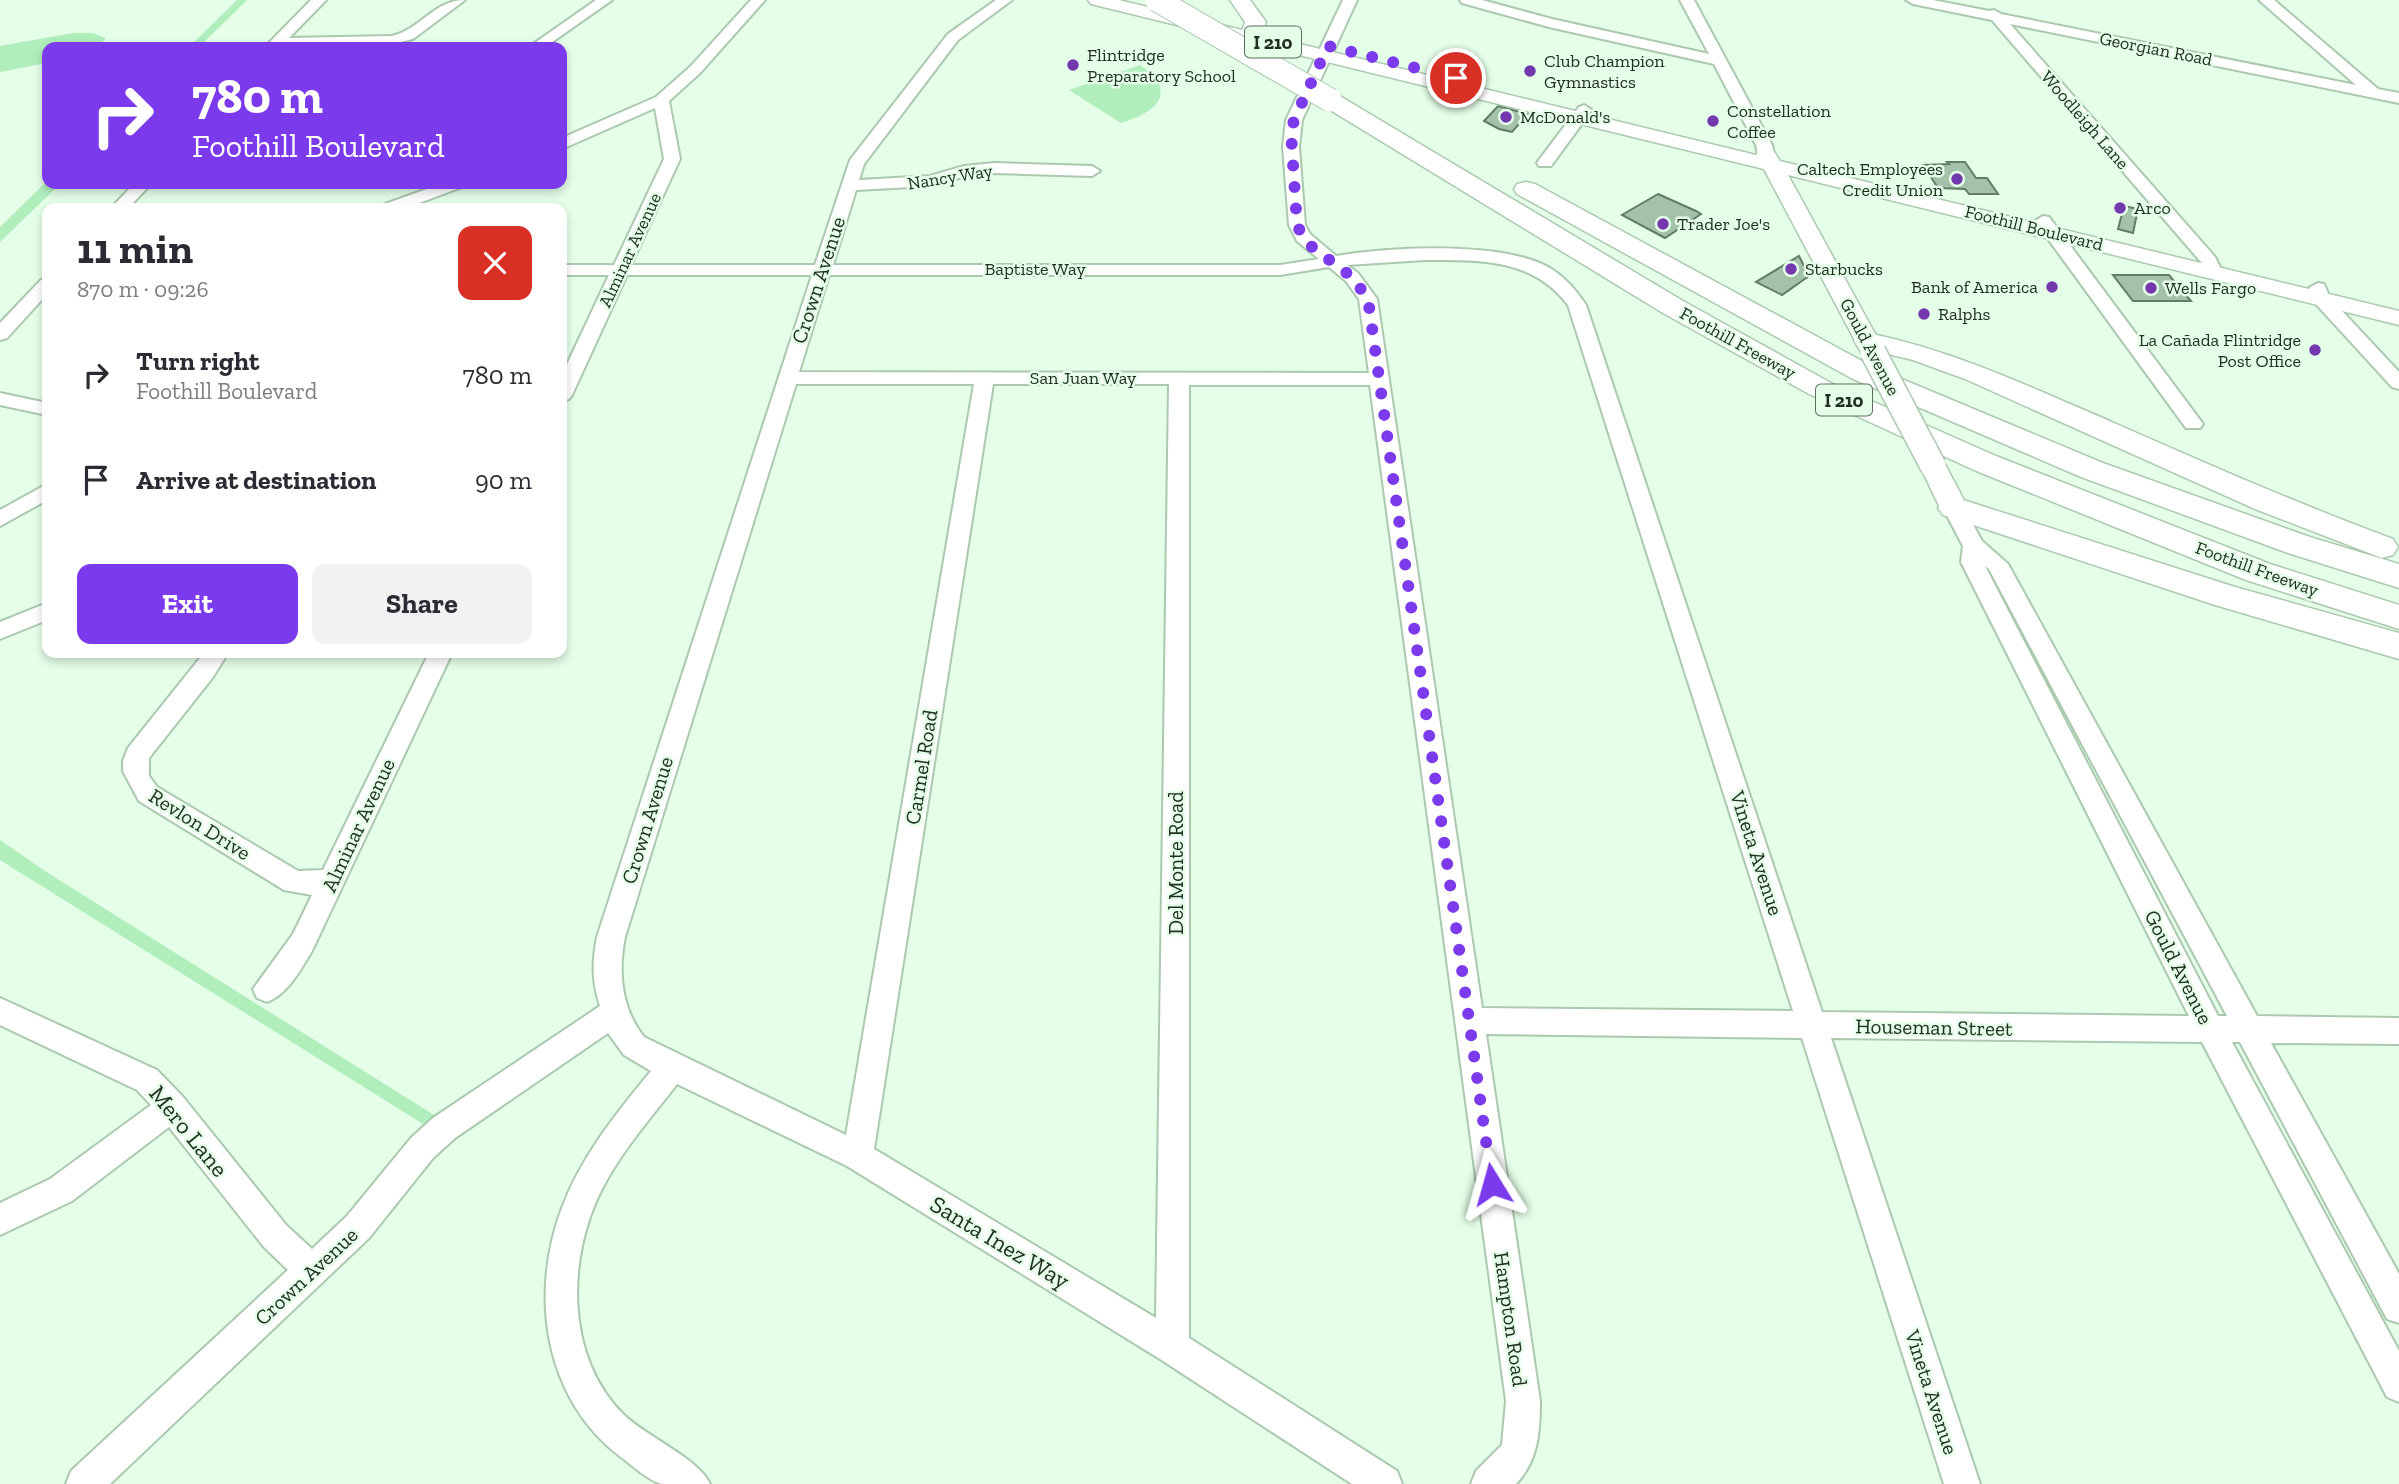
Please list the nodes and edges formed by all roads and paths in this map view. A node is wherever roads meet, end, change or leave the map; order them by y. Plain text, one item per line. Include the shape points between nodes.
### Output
1 (319, 0) edge
2 (458, 0) edge
3 (606, 0) edge
4 (758, 0) edge
5 (1005, 0) edge
6 (1097, 0) edge
7 (1138, 0) edge
8 (1157, 0) edge
9 (1198, 0) edge
10 (1240, 0) edge
11 (1350, 0) edge
12 (1467, 0) edge
13 (1687, 0) edge
14 (1913, 0) edge
15 (1983, 0) edge
16 (2266, 0) edge
17 (1997, 17) junction
18 (1253, 33) junction
19 (277, 42) edge
20 (345, 42) edge
21 (543, 42) edge
22 (1326, 50) junction
23 (1719, 61) junction
24 (1339, 92) junction
25 (2376, 93) junction
26 (2399, 98) edge
27 (661, 100) junction
28 (2399, 111) edge
29 (1582, 113) junction
30 (567, 142) edge
31 (1769, 159) junction
32 (1545, 163) dead end
33 (1092, 171) dead end
34 (849, 185) junction
35 (138, 189) edge
36 (442, 189) edge
37 (124, 203) edge
38 (405, 203) edge
39 (2049, 227) junction
40 (1507, 260) joint
41 (1331, 262) junction
42 (2211, 267) junction
43 (822, 268) junction
44 (567, 270) edge
45 (621, 270) junction
46 (42, 289) edge
47 (2319, 294) junction
48 (2399, 308) edge
49 (2399, 318) edge
50 (0, 334) edge
51 (1870, 347) junction
52 (567, 373) edge
53 (787, 378) junction
54 (1179, 378) junction
55 (984, 379) junction
56 (1380, 379) junction
57 (2399, 383) edge
58 (0, 398) edge
59 (42, 408) edge
60 (2193, 424) dead end
61 (42, 494) edge
62 (1954, 508) junction
63 (0, 520) edge
64 (2042, 536) junction
65 (1975, 546) junction
66 (2399, 554) edge
67 (2399, 576) edge
68 (42, 613) edge
69 (2399, 617) edge
70 (0, 631) edge
71 (2399, 646) edge
72 (213, 658) edge
73 (438, 658) edge
74 (331, 880) junction
75 (267, 989) dead end
76 (0, 1011) edge
77 (614, 1013) junction
78 (1469, 1021) junction
79 (1814, 1026) junction
80 (2211, 1031) junction
81 (2399, 1031) edge
82 (2249, 1032) junction
83 (671, 1067) junction
84 (172, 1107) junction
85 (858, 1156) junction
86 (0, 1219) edge
87 (312, 1271) junction
88 (2399, 1307) edge
89 (1172, 1347) junction
90 (2399, 1385) edge
91 (87, 1483) edge
92 (692, 1484) edge
93 (1384, 1484) edge
94 (1489, 1484) edge
95 (1962, 1484) edge

1 - 19 street
2 - 20 street via 408,36
3 - 21 street
4 - 27 street via 695,70
5 - 34 street, Crown Avenue via 953,37 856,163
6 - 18 main road, Foothill Boulevard
7 - 18 main road, Foothill Boulevard
8 - 24 highway, Foothill Freeway / I 210, bridge
9 - 24 highway, Foothill Freeway / I 210
10 - 18 highway via 1252,14
11 - 22 street
12 - 23 street
13 - 23 street, Gould Avenue
14 - 17 street, Georgian Road
15 - 17 street, Woodleigh Lane
16 - 25 street
17 - 25 street, Georgian Road
17 - 42 street, Woodleigh Lane
18 - 22 main road, Foothill Boulevard
22 - 29 main road, Foothill Boulevard
22 - 41 street, Hampton Road via 1294,120 1291,147 1297,225 1303,237
23 - 31 street, Gould Avenue
24 - 67 highway, Foothill Freeway / I 210 via 1508,178 1863,373 2092,470 2298,545
24 - 69 highway, Foothill Freeway / I 210 via 1673,307 1821,389 1985,463 2258,572
25 - 26 street, Georgian Road
25 - 28 street
27 - 30 street
27 - 45 street, Alminar Avenue via 672,159
29 - 31 main road, Foothill Boulevard
29 - 32 street
31 - 39 main road, Foothill Boulevard
31 - 51 main road, Gould Avenue
33 - 34 street, Nancy Way via 995,168 932,181
34 - 43 street, Crown Avenue
35 - 37 street
36 - 38 street
39 - 42 main road, Foothill Boulevard
39 - 60 street
40 - 41 street, Baptiste Way via 1363,257
40 - 79 street, Vineta Avenue via 1538,269 1562,285 1577,305
41 - 43 street, Baptiste Way via 1280,270
41 - 56 street, Hampton Road via 1352,277 1368,299
42 - 47 main road, Foothill Boulevard
43 - 45 street, Baptiste Way
43 - 53 street, Crown Avenue
44 - 45 street, Baptiste Way
45 - 52 street, Alminar Avenue
46 - 50 street
47 - 48 main road, Foothill Boulevard
47 - 49 main road, Foothill Boulevard
47 - 57 street
51 - 62 main road, Gould Avenue, bridge
51 - 66 highway via 1912,349 1962,366
53 - 55 street, San Juan Way
53 - 77 street, Crown Avenue via 611,937 606,963
54 - 55 street, San Juan Way
54 - 56 street, San Juan Way
54 - 89 street, Del Monte Road
55 - 85 street, Carmel Road
56 - 78 street, Hampton Road
58 - 59 street
61 - 63 street
62 - 64 highway
62 - 65 street, Gould Avenue
64 - 65 highway via 1992,536
64 - 71 highway via 2227,597
65 - 80 street, Gould Avenue via 1972,562
65 - 82 street, Gould Avenue via 1997,564
68 - 70 street
72 - 74 street, Revlon Drive via 137,755 134,766 139,782 148,794 293,882
73 - 74 street, Alminar Avenue
74 - 75 street, Alminar Avenue via 305,942
76 - 84 street, Mero Lane via 147,1080
77 - 83 street, Santa Inez Way via 635,1045
77 - 87 street, Crown Avenue via 444,1128 422,1148 365,1219
78 - 79 street, Houseman Street
78 - 94 street, Hampton Road via 1523,1401 1523,1438 1510,1468
79 - 80 street, Houseman Street
79 - 95 street, Vineta Avenue
80 - 82 street, Houseman Street
80 - 90 street, Gould Avenue
81 - 82 street, Houseman Street
82 - 88 street, Gould Avenue
83 - 85 street, Santa Inez Way
83 - 92 street via 609,1147 586,1188 566,1239 559,1277 563,1326 574,1369 596,1409 621,1435
84 - 86 street via 61,1190
84 - 87 street, Mero Lane via 275,1236
85 - 89 street, Santa Inez Way
87 - 91 street, Crown Avenue
89 - 93 street, Santa Inez Way

